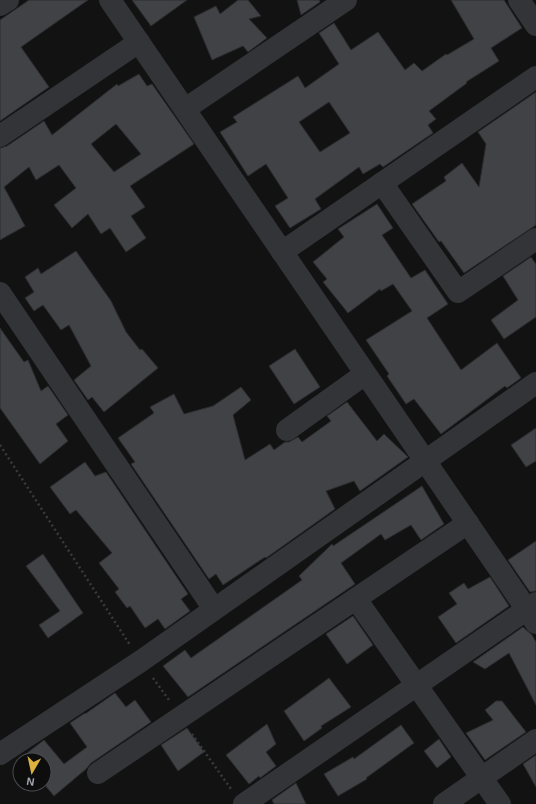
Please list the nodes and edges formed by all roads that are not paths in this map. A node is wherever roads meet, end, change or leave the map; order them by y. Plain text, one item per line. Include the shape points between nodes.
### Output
1 (8, 0) edge
2 (110, 0) edge
3 (346, 0) edge
4 (519, 0) edge
5 (0, 5) edge
6 (536, 25) edge
7 (139, 42) junction
8 (536, 76) edge
9 (185, 109) junction
10 (0, 136) edge
11 (382, 183) junction
12 (536, 239) edge
13 (282, 252) junction
14 (0, 293) edge
15 (365, 374) junction
16 (536, 382) edge
17 (287, 430) dead end
18 (425, 461) junction
19 (468, 523) junction
20 (356, 598) junction
21 (214, 610) junction
22 (533, 612) edge
23 (417, 685) junction
24 (536, 740) edge
25 (2, 750) edge
26 (98, 773) dead end
27 (481, 778) junction
28 (238, 798) edge
29 (444, 804) edge
30 (500, 804) edge

1 - 5 street
2 - 7 street
3 - 9 street
4 - 6 street
7 - 9 street
7 - 10 street
8 - 11 street
9 - 13 street
11 - 12 street via 458,292
11 - 13 street
13 - 15 street
14 - 21 street
15 - 17 street
15 - 18 street
16 - 18 street
18 - 19 street
18 - 21 street
19 - 20 street
19 - 22 street
20 - 23 street
20 - 26 street
21 - 25 street via 141,661
22 - 23 street
23 - 27 street
23 - 28 street
24 - 27 street
27 - 29 street
27 - 30 street

